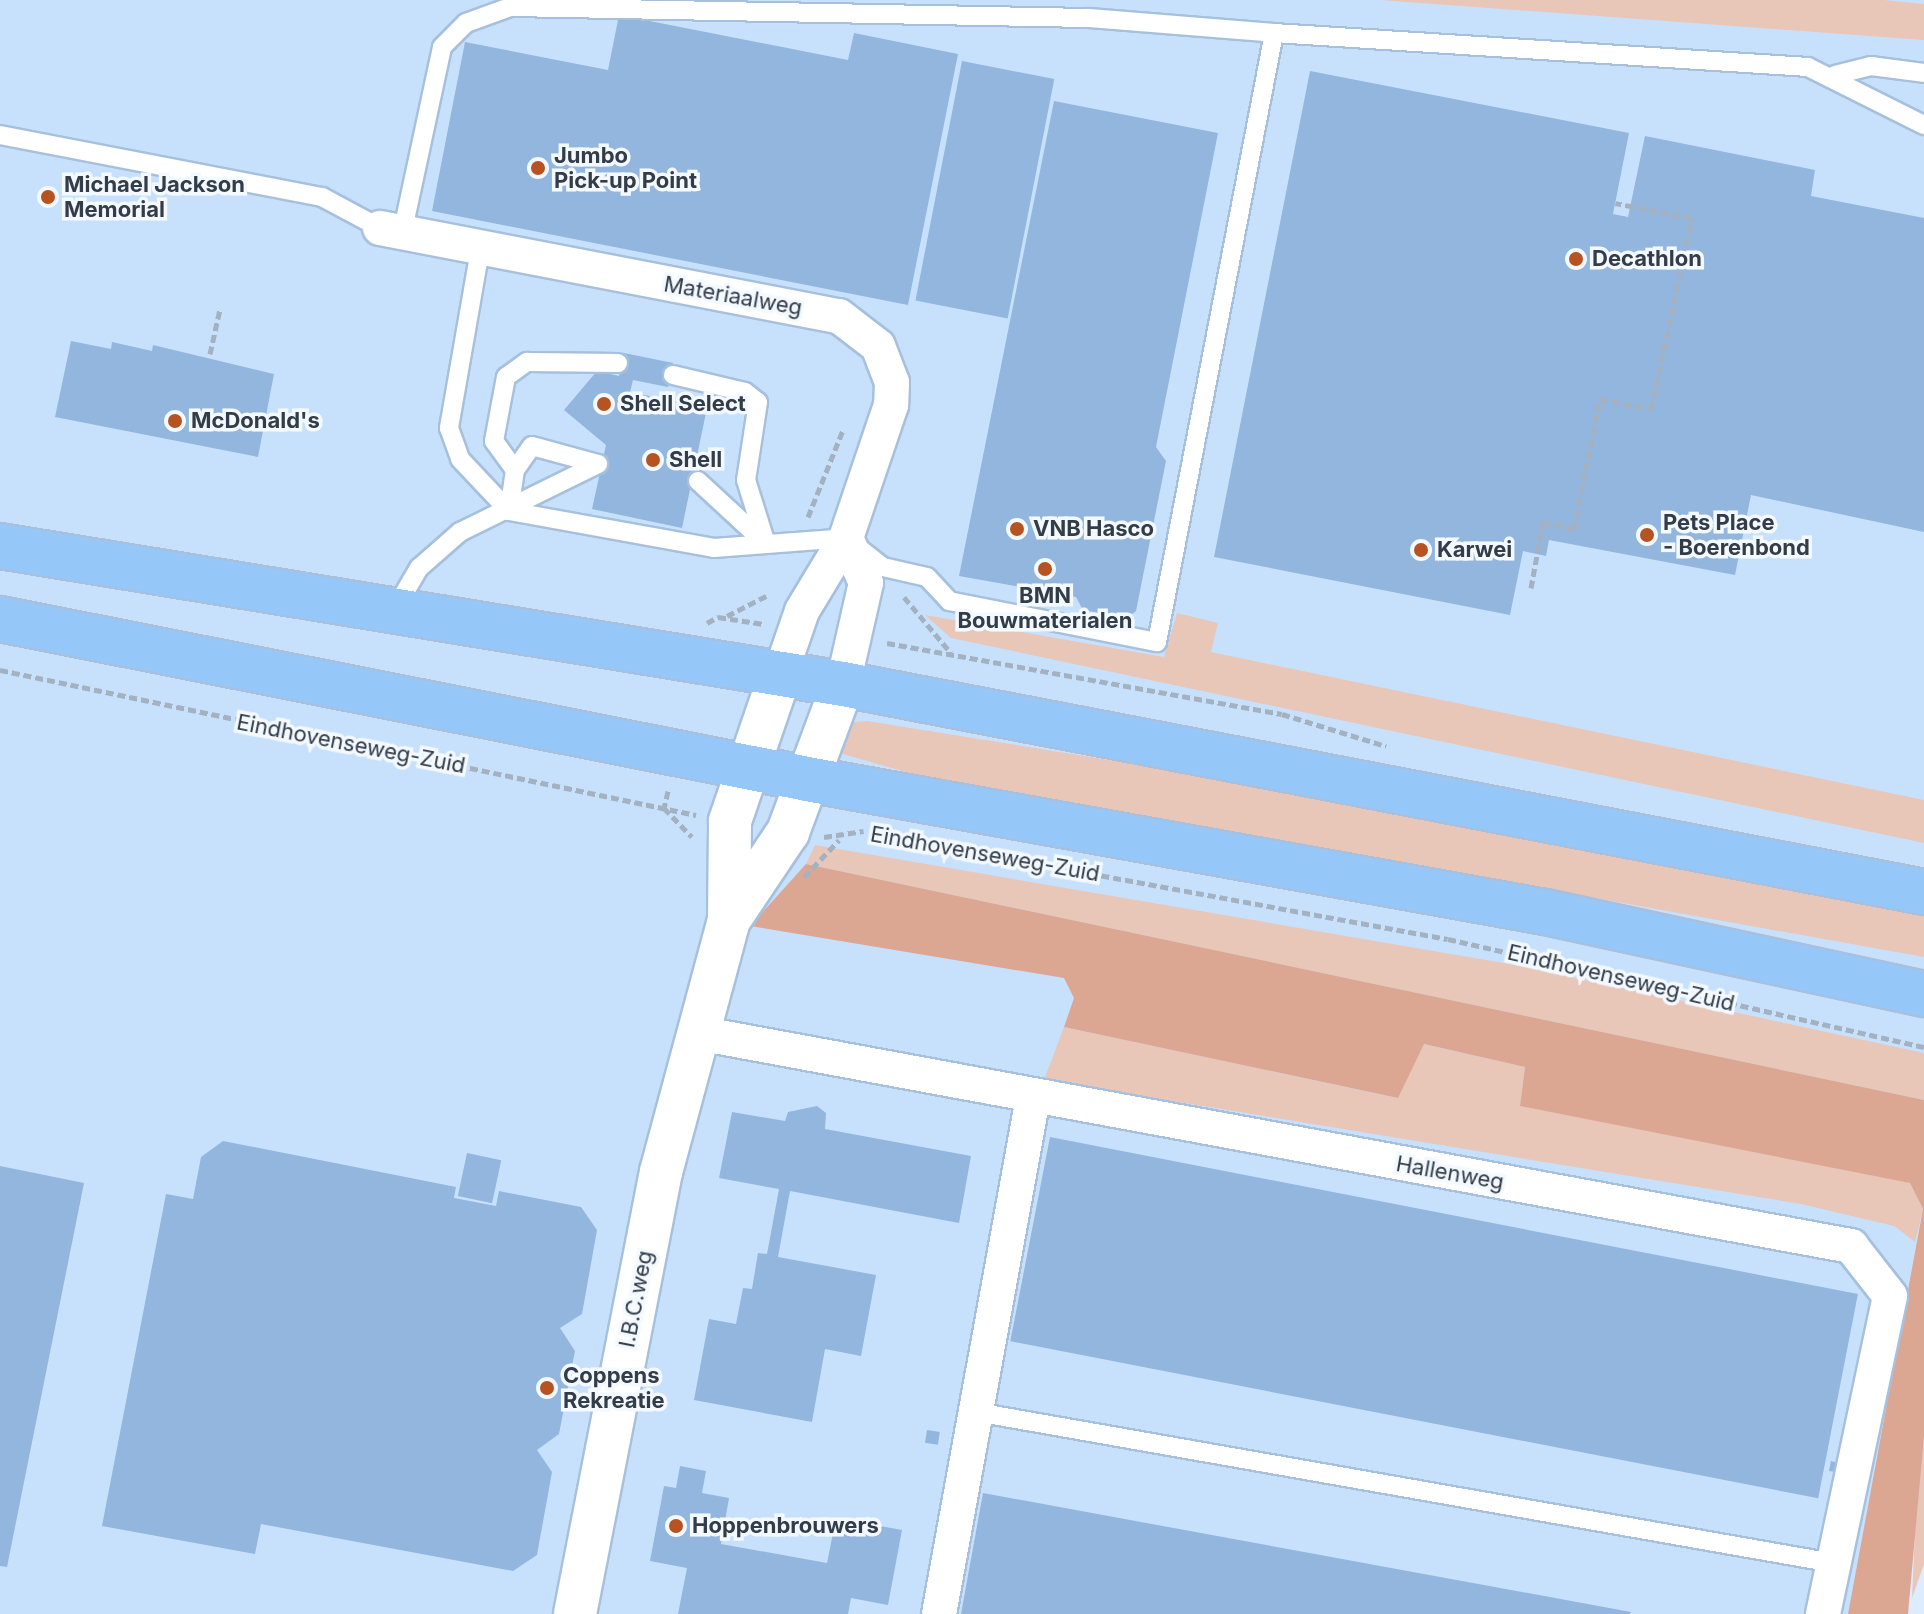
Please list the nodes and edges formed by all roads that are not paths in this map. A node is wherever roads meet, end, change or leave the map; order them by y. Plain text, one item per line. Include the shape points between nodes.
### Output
1 (1274, 33) junction
2 (1924, 73) edge
3 (1835, 75) junction
4 (1924, 125) edge
5 (0, 135) edge
6 (391, 231) junction
7 (480, 250) junction
8 (618, 363) dead end
9 (673, 375) dead end
10 (515, 470) junction
11 (698, 481) dead end
12 (509, 511) junction
13 (846, 538) junction
14 (766, 544) junction
15 (0, 546) edge
16 (392, 615) junction
17 (0, 619) edge
18 (780, 675) junction
19 (843, 684) junction
20 (747, 766) junction
21 (807, 779) junction
22 (1924, 892) edge
23 (729, 920) junction
24 (1924, 994) edge
25 (698, 1033) junction
26 (1033, 1098) junction
27 (976, 1412) junction
28 (1833, 1563) junction
29 (575, 1614) edge
30 (939, 1614) edge
31 (1823, 1614) edge

1 - 3 lane via 1808,67
1 - 6 lane via 1089,18 510,7 466,23 442,47
1 - 13 lane via 1157,642 949,601 909,572 883,567
2 - 3 lane via 1871,66
3 - 4 lane via 1873,104
5 - 6 lane via 322,197
6 - 7 street, Materiaalweg
7 - 12 lane via 449,428 460,459
7 - 13 street, Materiaalweg via 839,316 865,332 887,362 891,405
8 - 10 lane via 527,362 506,377 494,441
9 - 14 lane via 745,392 758,402 746,480
10 - 12 lane
10 - 12 lane via 532,446 598,464
11 - 14 lane
12 - 14 lane via 714,548
12 - 16 lane via 460,532 419,568
13 - 14 lane
13 - 18 street, Materiaalweg via 802,611
13 - 19 street via 866,583
15 - 16 main road
16 - 18 main road
17 - 20 main road, Eindhovenseweg-Zuid
18 - 19 main road
18 - 20 street, I.B.C.weg
19 - 21 street, I.B.C.weg
19 - 22 main road
20 - 21 main road, Eindhovenseweg-Zuid
20 - 23 street, I.B.C.weg via 730,821
21 - 23 street, I.B.C.weg via 788,832
21 - 24 main road, Eindhovenseweg-Zuid via 1545,912
23 - 25 street, I.B.C.weg
25 - 26 street
25 - 29 street, I.B.C.weg via 661,1172
26 - 27 street
26 - 28 street, Hallenweg via 1851,1246 1890,1296
27 - 28 lane
27 - 30 street
28 - 31 street, Hallenweg

